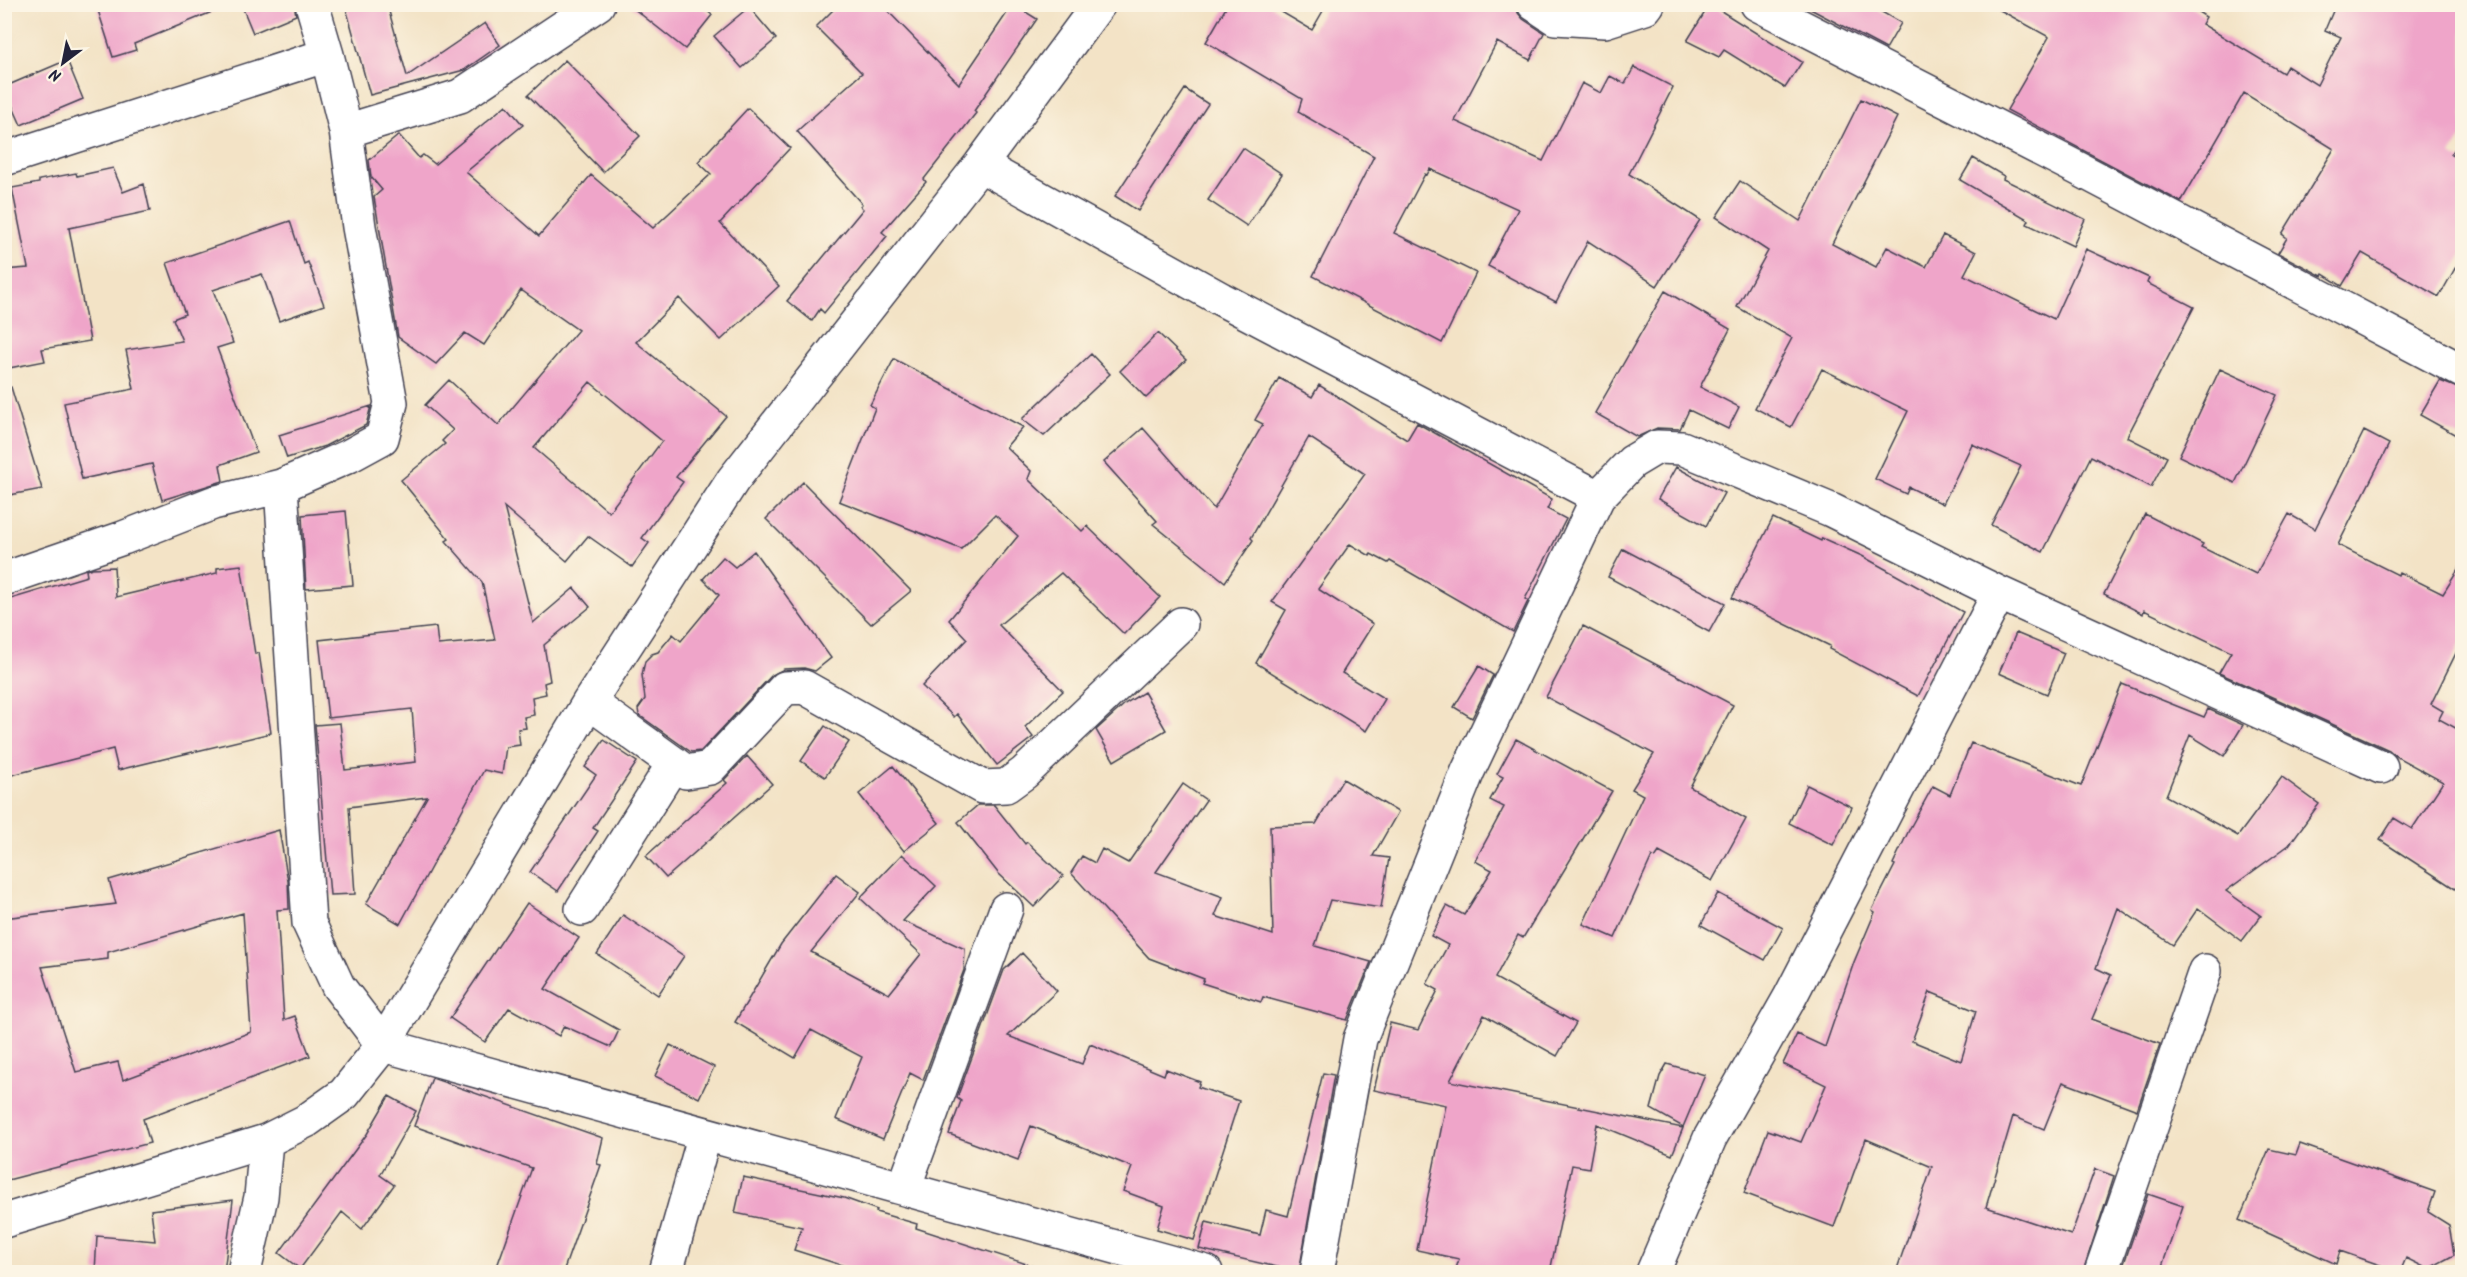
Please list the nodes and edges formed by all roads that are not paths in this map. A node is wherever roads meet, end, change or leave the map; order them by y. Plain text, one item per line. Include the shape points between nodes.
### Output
1 (312, 4) edge
2 (598, 4) edge
3 (1099, 4) edge
4 (1534, 4) edge
5 (1648, 4) edge
6 (1757, 4) edge
7 (327, 55) junction
8 (346, 131) junction
9 (4, 159) edge
10 (980, 165) junction
11 (2463, 371) edge
12 (281, 486) junction
13 (1598, 497) junction
14 (4, 579) edge
15 (1999, 593) junction
16 (1181, 624) dead end
17 (589, 702) junction
18 (674, 764) junction
19 (2381, 767) dead end
20 (582, 909) dead end
21 (1006, 909) dead end
22 (2205, 971) dead end
23 (383, 1045) junction
24 (705, 1134) junction
25 (266, 1141) junction
26 (904, 1188) junction
27 (4, 1221) edge
28 (1121, 1261) edge
29 (244, 1272) edge
30 (666, 1272) edge
31 (1206, 1272) edge
32 (1317, 1272) edge
33 (1653, 1272) edge
34 (2101, 1272) edge

1 - 7 street
2 - 8 street via 460,96
3 - 10 street
4 - 5 street via 1554,18 1605,21
6 - 11 street
7 - 8 street
7 - 9 street
8 - 12 street via 391,403 382,438
10 - 13 street via 1221,299
10 - 17 street via 733,480
12 - 14 street via 213,503
12 - 23 street via 309,923 338,986
13 - 15 street via 1632,462 1657,447 1682,448 1831,510
13 - 32 street via 1468,771 1360,1039
15 - 19 street
15 - 33 street via 1789,999 1710,1138
16 - 18 street via 1006,786 982,787 804,687 785,688 710,768 686,772
17 - 18 street
17 - 23 street
18 - 20 street
21 - 26 street
22 - 34 street
23 - 24 street
23 - 25 street via 344,1094 306,1121
24 - 26 street
24 - 30 street
25 - 27 street
25 - 29 street via 261,1197
26 - 28 street
28 - 31 street

